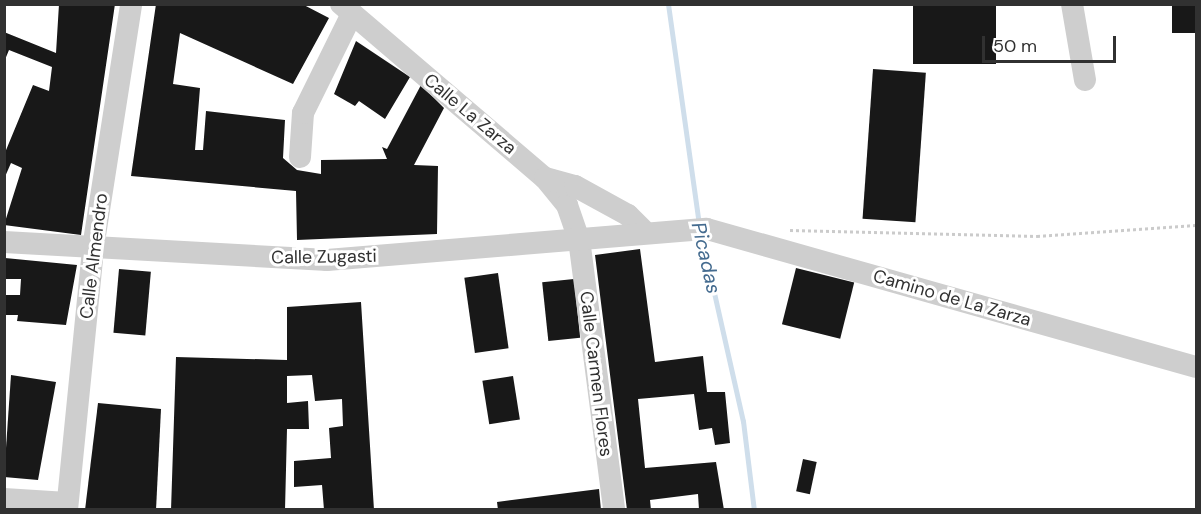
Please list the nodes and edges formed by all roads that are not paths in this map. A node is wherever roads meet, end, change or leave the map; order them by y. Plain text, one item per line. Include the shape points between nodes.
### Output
1 (131, 4) edge
2 (1072, 4) edge
3 (347, 9) edge
4 (1085, 80) dead end
5 (300, 157) dead end
6 (545, 177) junction
7 (697, 229) joint
8 (643, 230) junction
9 (579, 239) junction
10 (4, 242) edge
11 (93, 248) junction
12 (1197, 367) edge
13 (4, 499) edge
14 (67, 506) edge
15 (614, 510) edge

1 - 11 street, Calle Almendro
2 - 4 street
3 - 5 street via 303,113
3 - 6 street, Calle La Zarza
6 - 8 street via 575,186 628,215
6 - 9 street, Calle La Zarza via 567,205
7 - 8 street, Calle Zugasti
7 - 12 street, Camino de La Zarza
8 - 9 street, Calle Zugasti
9 - 11 street, Calle Zugasti via 327,260
9 - 15 street, Calle Carmen Flores
10 - 11 street, Calle Zugasti
11 - 14 street, Calle Almendro
13 - 14 street

